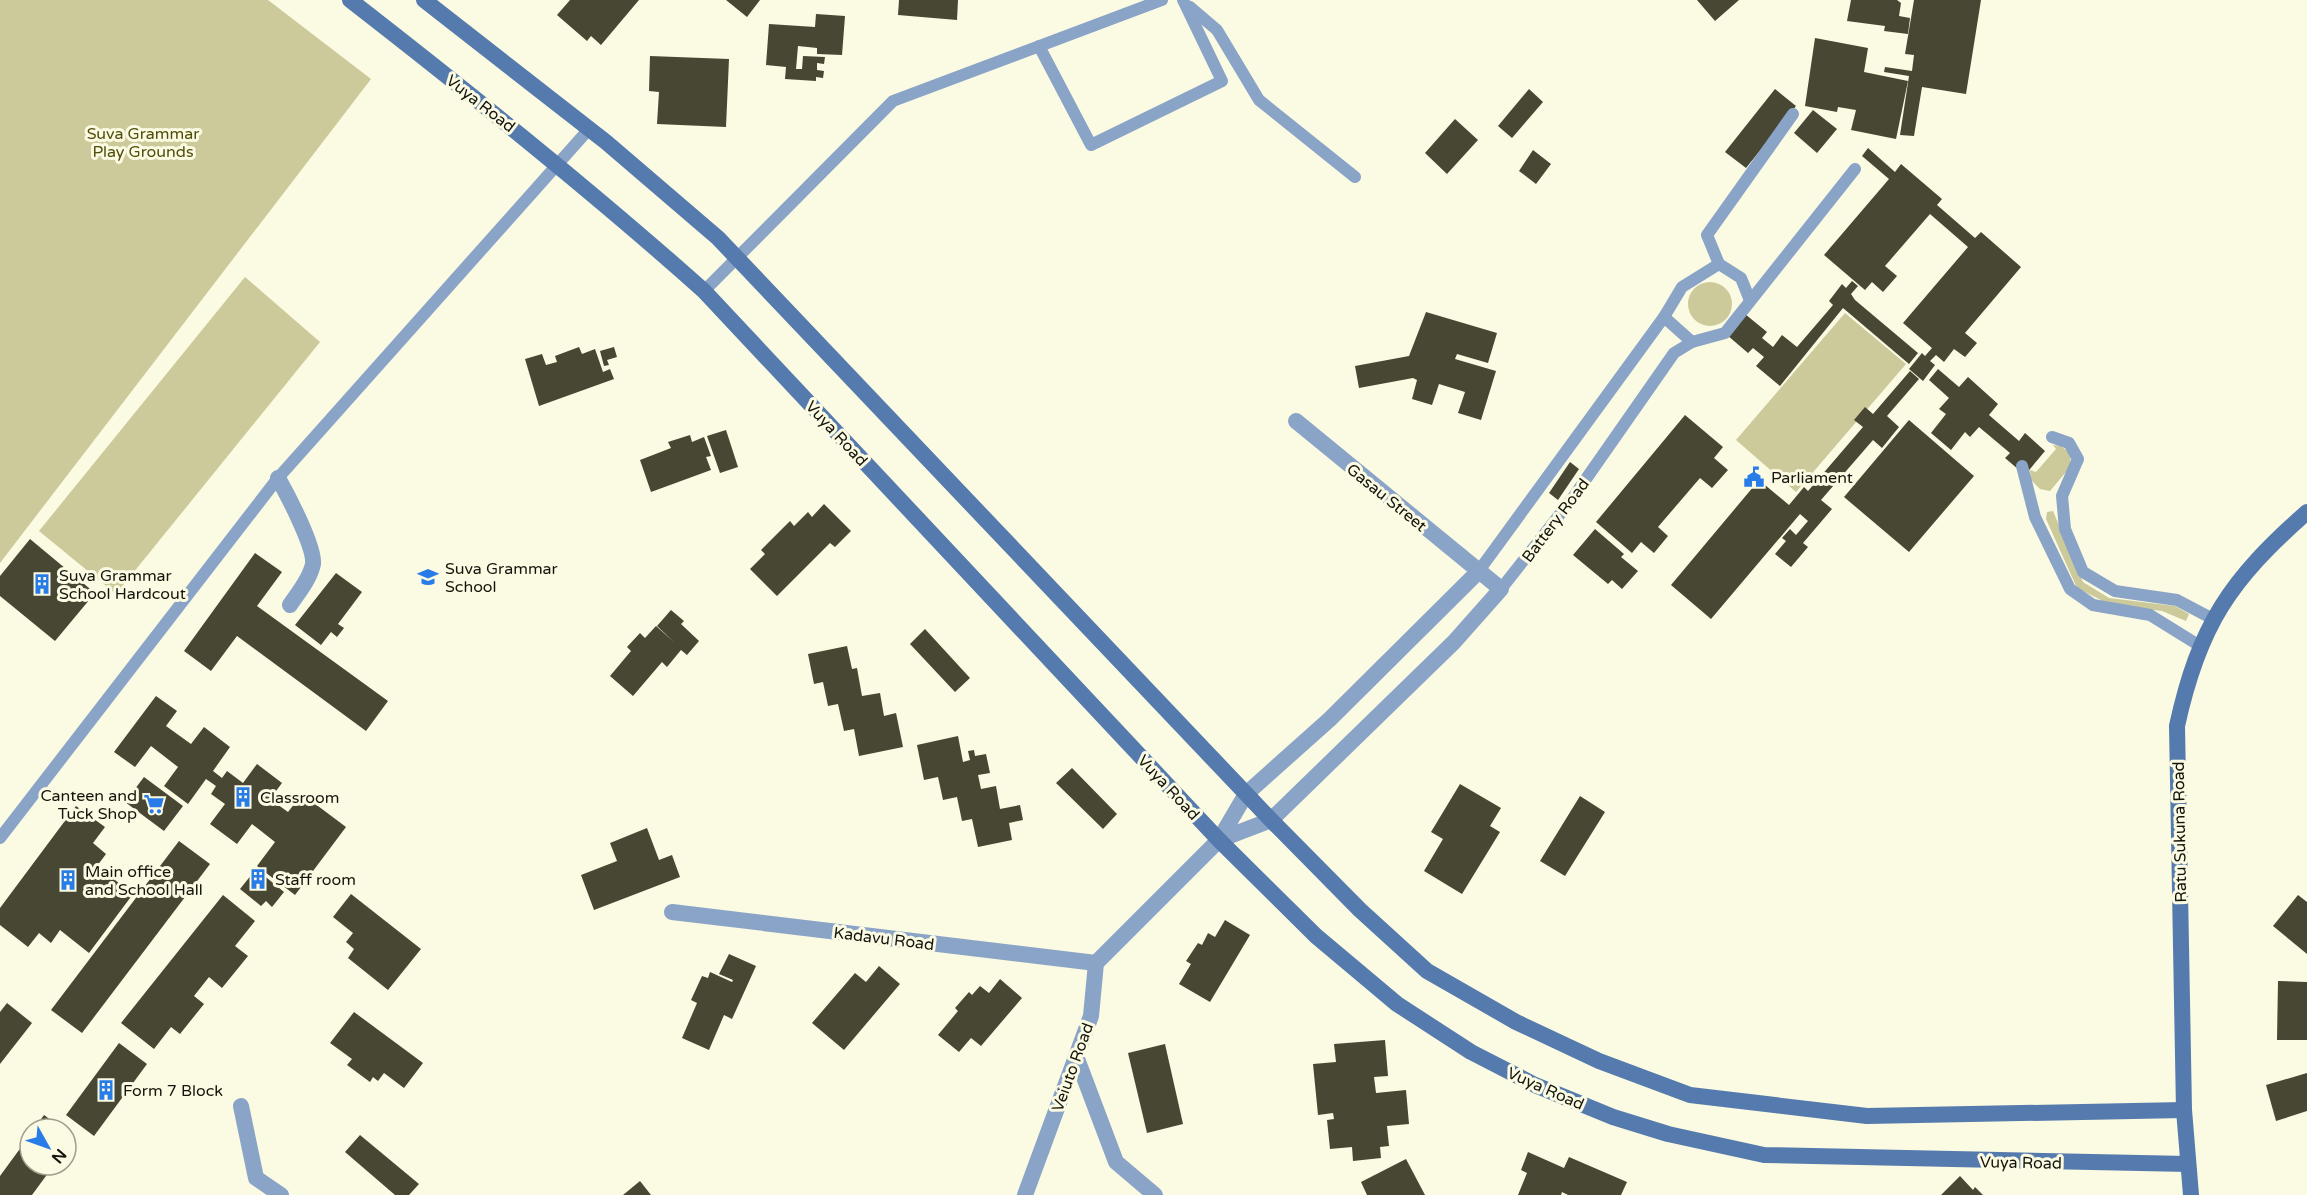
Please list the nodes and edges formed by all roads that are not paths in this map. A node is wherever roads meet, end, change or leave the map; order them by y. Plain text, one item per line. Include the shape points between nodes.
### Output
1 (350, 0) edge
2 (424, 0) edge
3 (1162, 0) edge
4 (1184, 1) edge
5 (1039, 46) junction
6 (1792, 114) dead end
7 (589, 129) junction
8 (558, 165) junction
9 (1855, 169) dead end
10 (1355, 177) dead end
11 (737, 257) junction
12 (1719, 264) junction
13 (704, 291) junction
14 (1749, 298) junction
15 (1664, 317) junction
16 (1692, 342) junction
17 (1296, 422) dead end
18 (2052, 437) dead end
19 (2022, 466) dead end
20 (278, 478) junction
21 (2307, 512) edge
22 (1478, 572) junction
23 (1501, 589) junction
24 (290, 604) dead end
25 (2213, 619) junction
26 (2200, 646) junction
27 (1246, 794) junction
28 (1271, 820) junction
29 (0, 838) edge
30 (1219, 840) junction
31 (672, 912) dead end
32 (1096, 963) junction
33 (1076, 1056) junction
34 (241, 1106) dead end
35 (2184, 1110) junction
36 (2187, 1164) junction
37 (281, 1195) edge
38 (1025, 1195) edge
39 (1155, 1195) edge
40 (2191, 1195) edge

1 - 8 main road, Vuya Road
2 - 7 main road
3 - 5 lane
4 - 5 lane via 1222,81 1091,145
4 - 10 lane via 1217,30 1259,100
5 - 11 lane via 893,101
6 - 12 lane via 1707,235
7 - 8 lane
7 - 11 main road
8 - 13 main road, Vuya Road
8 - 20 lane
9 - 14 lane, Battery Road
11 - 13 lane
11 - 27 main road
12 - 14 lane via 1741,278
12 - 15 lane, Battery Road via 1682,287
13 - 30 main road, Vuya Road
14 - 16 lane, Battery Road via 1725,333
15 - 16 lane
15 - 22 lane, Battery Road
16 - 23 lane, Battery Road via 1674,353 1572,499
17 - 22 street, Gasau Street
18 - 25 lane via 2069,443 2078,459 2062,496 2066,529 2083,572 2115,591 2177,600
19 - 26 lane via 2035,517 2070,589 2093,605 2150,615
20 - 24 street via 296,507 313,563
20 - 29 lane
21 - 25 main road, Ratu Sukuna Road via 2264,549 2233,586
22 - 23 street, Gasau Street
22 - 27 street, Battery Road via 1330,718
23 - 28 street, Battery Road via 1454,642
25 - 26 main road, Ratu Sukuna Road
26 - 35 main road, Ratu Sukuna Road via 2177,726
27 - 28 main road
27 - 30 street, Battery Road
28 - 30 street, Battery Road
28 - 35 main road via 1427,971 1578,1052 1690,1095 1867,1116
30 - 32 street
30 - 36 main road, Vuya Road via 1316,936 1397,1004 1471,1052 1613,1118 1764,1155
31 - 32 street, Kadavu Road
32 - 33 street, Veiuto Road via 1091,1016
33 - 38 street, Veiuto Road
33 - 39 street via 1116,1162
34 - 37 street via 256,1178
35 - 36 main road, Ratu Sukuna Road
36 - 40 main road, Ratu Sukuna Road

